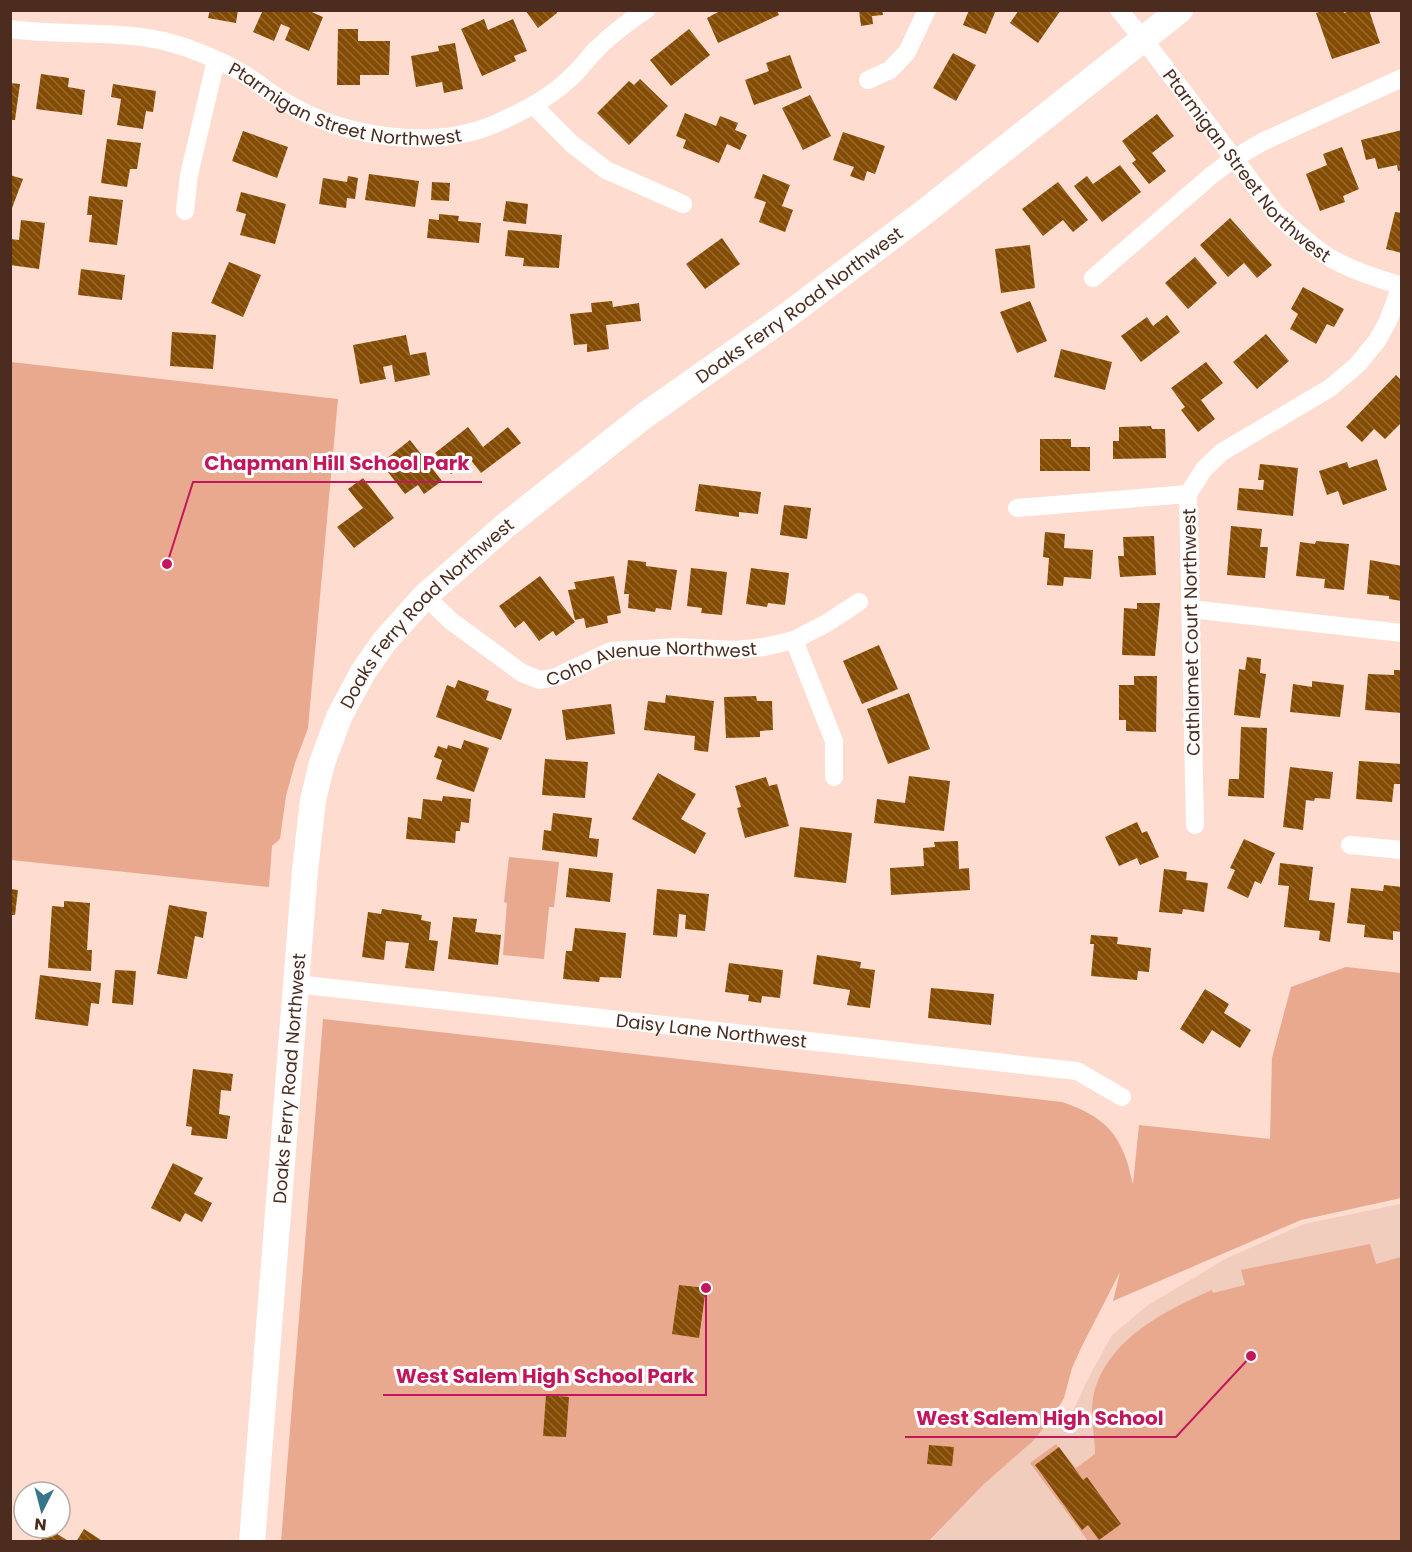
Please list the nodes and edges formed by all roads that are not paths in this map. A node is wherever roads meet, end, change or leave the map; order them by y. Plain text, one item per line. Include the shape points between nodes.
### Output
1 (646, 10) edge
2 (927, 10) edge
3 (1119, 10) edge
4 (1180, 10) edge
5 (10, 29) edge
6 (1144, 40) junction
7 (216, 60) junction
8 (1401, 78) edge
9 (868, 80) dead end
10 (533, 105) junction
11 (1235, 159) junction
12 (683, 204) dead end
13 (185, 211) dead end
14 (1093, 278) dead end
15 (1401, 286) edge
16 (1188, 494) junction
17 (1017, 508) dead end
18 (425, 596) junction
19 (859, 602) dead end
20 (1191, 609) junction
21 (1401, 633) edge
22 (794, 640) junction
23 (834, 777) dead end
24 (1195, 825) dead end
25 (1350, 845) dead end
26 (1401, 850) edge
27 (296, 984) junction
28 (1122, 1097) dead end
29 (252, 1542) edge

1 - 10 street, Ptarmigan Street Northwest via 600,46 568,81
2 - 9 street via 907,52 890,70
3 - 6 street, Ptarmigan Street Northwest
4 - 6 main road, Doaks Ferry Road Northwest
5 - 7 street, Ptarmigan Street Northwest via 122,34 165,42
6 - 11 street, Ptarmigan Street Northwest
6 - 18 main road, Doaks Ferry Road Northwest via 789,314 644,416
7 - 10 street, Ptarmigan Street Northwest via 286,103 333,124 366,133 414,139 448,136 492,125
7 - 13 street via 189,175
8 - 11 street via 1262,142
10 - 12 street via 572,144 606,170
11 - 14 street
11 - 15 street, Ptarmigan Street Northwest via 1276,214 1303,238 1355,270
15 - 16 street, Cathlamet Court Northwest via 1377,341 1357,365 1330,388 1222,452 1204,469
16 - 17 street
16 - 20 street, Cathlamet Court Northwest
18 - 22 street, Coho Avenue Northwest via 460,628 522,673 540,680 556,677 611,651 678,647 736,650
18 - 27 main road, Doaks Ferry Road Northwest via 363,672 339,717 322,763 313,800
19 - 22 street, Coho Avenue Northwest
20 - 21 street
20 - 24 street, Cathlamet Court Northwest
22 - 23 street via 834,741
25 - 26 street
27 - 28 street, Daisy Lane Northwest via 1077,1071
27 - 29 main road, Doaks Ferry Road Northwest

